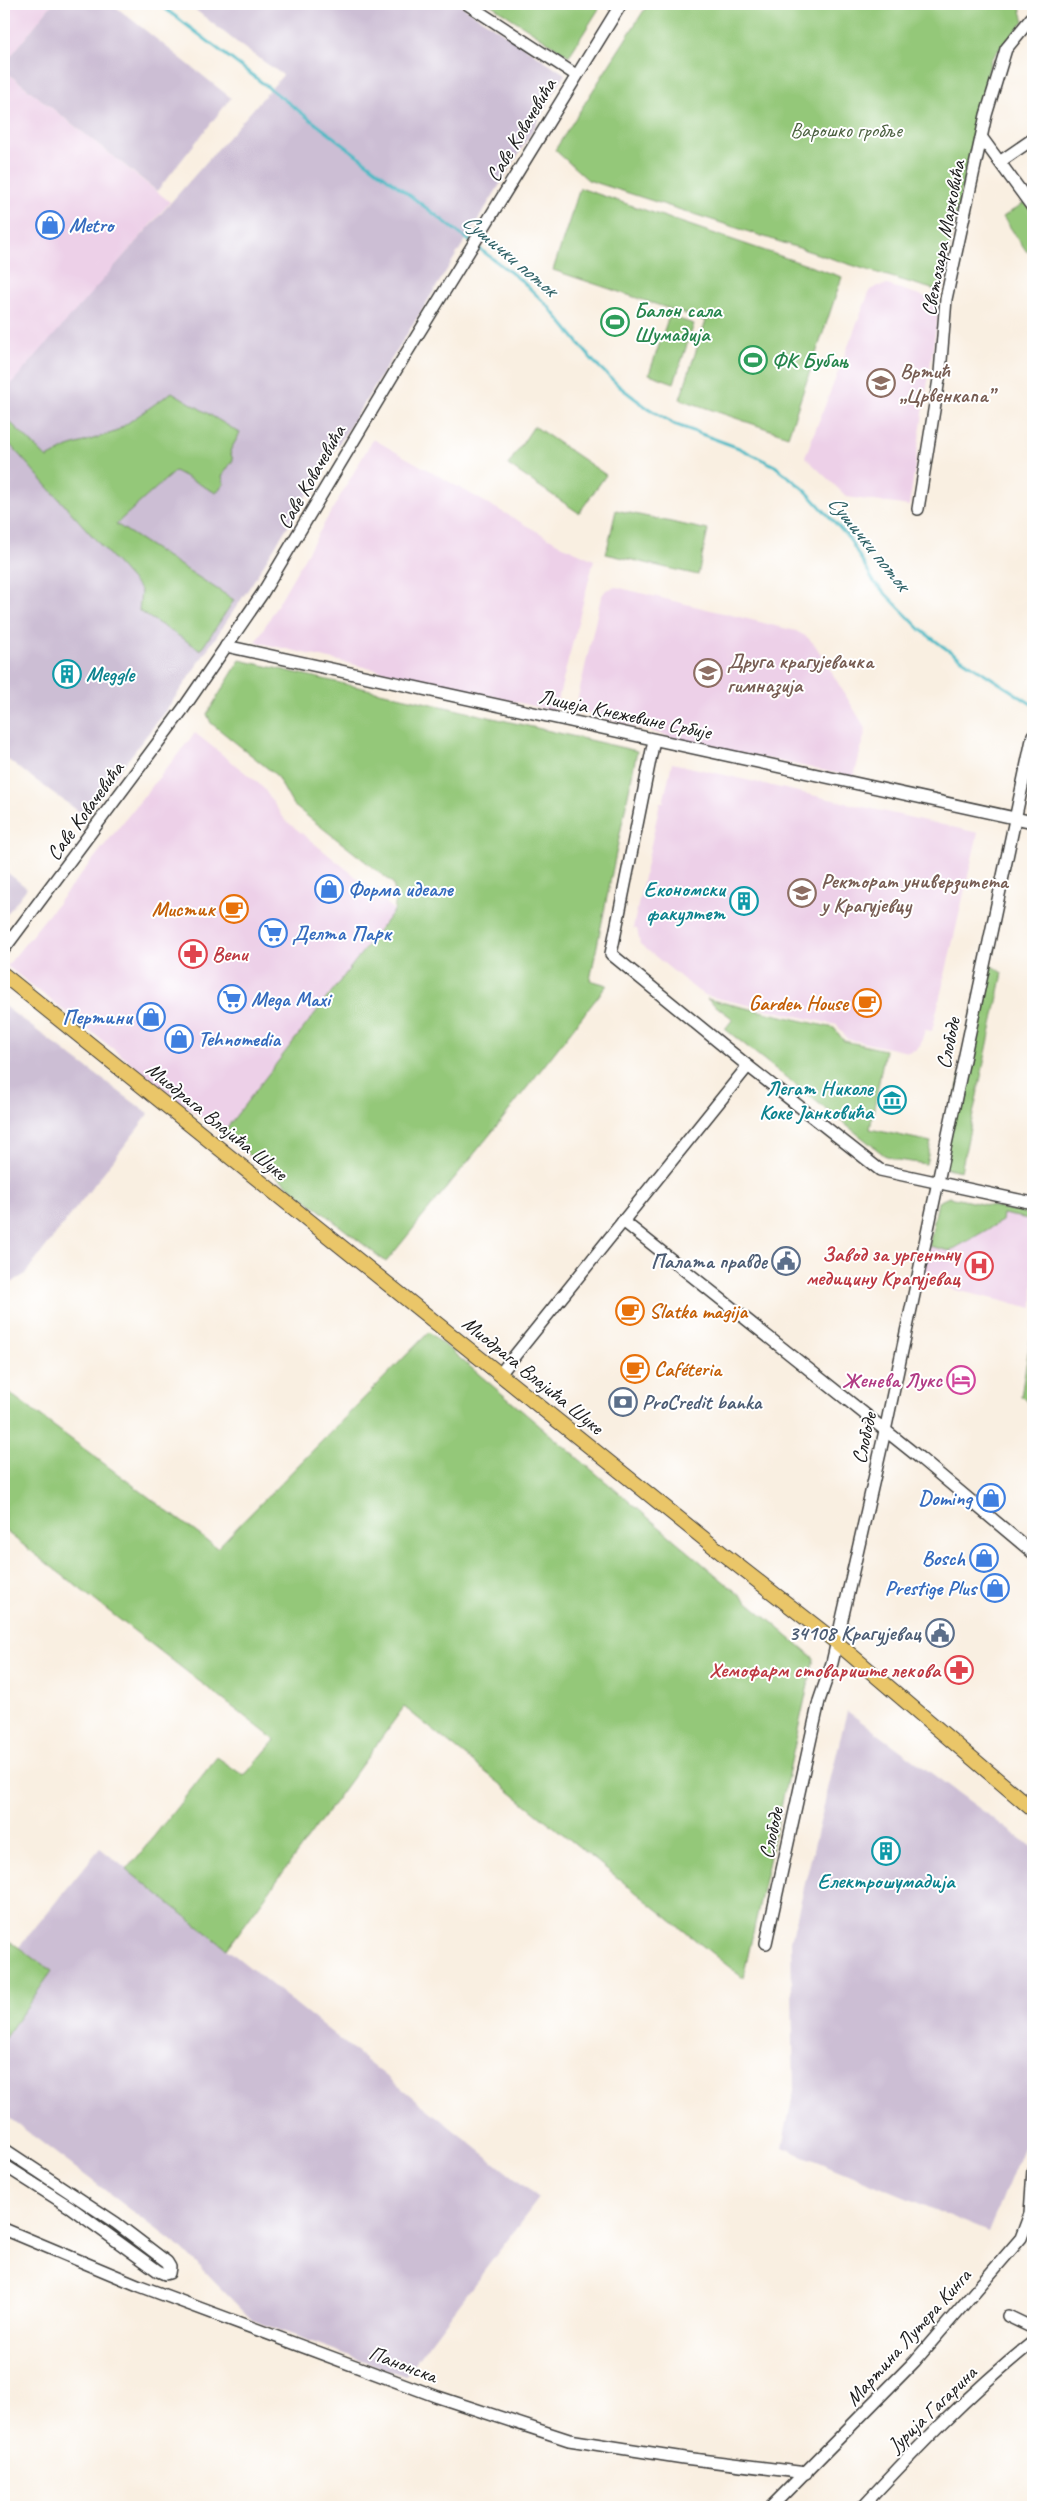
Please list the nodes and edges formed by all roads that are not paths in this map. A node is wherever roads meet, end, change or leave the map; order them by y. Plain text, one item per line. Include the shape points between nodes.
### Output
1 (467, 4) edge
2 (621, 4) edge
3 (1033, 16) edge
4 (576, 76) junction
5 (982, 138) junction
6 (1033, 139) edge
7 (1001, 161) junction
8 (1033, 208) edge
9 (918, 509) dead end
10 (226, 646) junction
11 (1033, 735) edge
12 (654, 740) junction
13 (1016, 818) junction
14 (1033, 822) edge
15 (4, 949) edge
16 (4, 975) edge
17 (748, 1066) junction
18 (938, 1182) junction
19 (1033, 1203) edge
20 (623, 1221) junction
21 (500, 1374) junction
22 (885, 1431) junction
23 (1033, 1553) edge
24 (836, 1642) junction
25 (1033, 1810) edge
26 (766, 1942) dead end
27 (4, 2149) edge
28 (4, 2165) edge
29 (1033, 2170) edge
30 (1032, 2215) edge
31 (4, 2229) edge
32 (1008, 2316) dead end
33 (1033, 2328) edge
34 (1033, 2342) edge
35 (806, 2473) junction
36 (771, 2507) edge
37 (862, 2507) edge

1 - 4 street
2 - 4 street, Саве Ковачевића
3 - 5 street, Светозара Марковића via 1006,49
4 - 10 street, Саве Ковачевића via 289,551
5 - 7 street
5 - 9 street, Светозара Марковића via 946,299 940,373
6 - 7 street
7 - 8 street
10 - 12 street, Лицеја Кнежевине Србије
10 - 15 street, Саве Ковачевића
11 - 13 street, Слободе
12 - 13 street, Лицеја Кнежевине Србије
12 - 17 street via 611,954
13 - 14 street, Лицеја Кнежевине Србије
13 - 18 street, Слободе
16 - 21 main road, Миодрага Влајића Шуке
17 - 18 street via 876,1167 888,1173
17 - 20 street
18 - 19 street
18 - 22 street, Слободе
20 - 21 street
20 - 22 street
21 - 24 main road, Миодрага Влајића Шуке
22 - 23 street
22 - 24 street, Слободе
24 - 25 main road, Миодрага Влајића Шуке
24 - 26 street, Слободе via 819,1701
27 - 28 street via 116,2223 167,2262 169,2273 158,2271 70,2207
29 - 30 street, Мартина Лутера Кинга
30 - 35 street, Мартина Лутера Кинга via 1021,2238 915,2361
31 - 35 street, Панонска via 140,2286 438,2397 569,2440
32 - 33 street
34 - 37 street, Јурија Гагарина via 997,2371
35 - 36 street, Мартина Лутера Кинга

